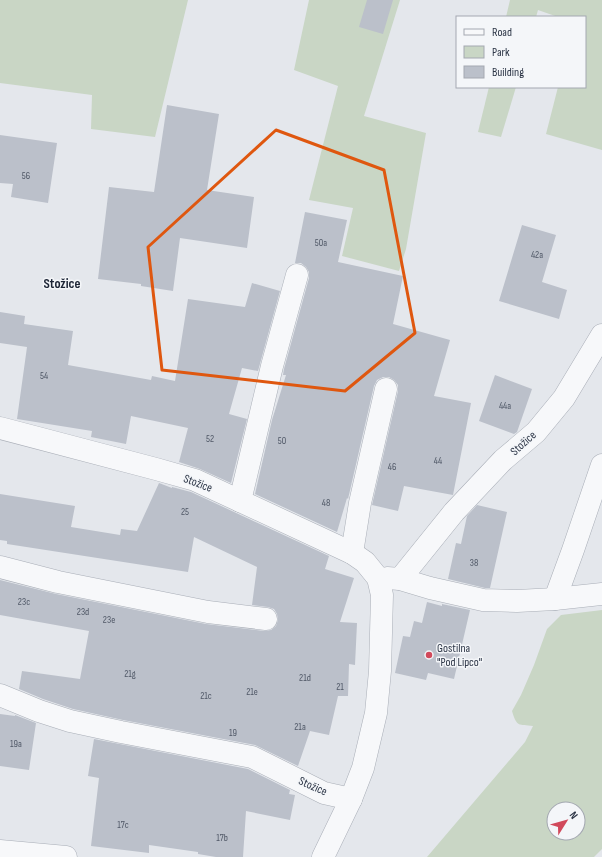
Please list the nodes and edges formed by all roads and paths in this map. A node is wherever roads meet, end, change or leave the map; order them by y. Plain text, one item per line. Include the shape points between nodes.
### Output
1 (297, 275) dead end
2 (602, 334) edge
3 (386, 389) dead end
4 (0, 428) edge
5 (602, 466) edge
6 (240, 501) junction
7 (352, 552) junction
8 (0, 567) edge
9 (378, 578) junction
10 (400, 579) junction
11 (602, 594) edge
12 (555, 599) junction
13 (266, 619) dead end
14 (0, 695) edge
15 (351, 799) junction
16 (0, 851) edge
17 (66, 857) edge
18 (324, 857) edge

1 - 6 street
2 - 10 street, Stožice via 564,398 536,432 503,460 454,512
3 - 7 street via 360,503
4 - 6 street, Stožice via 195,480
5 - 12 street
6 - 7 street, Stožice
7 - 9 street, Stožice via 365,562
8 - 13 street via 58,582 208,612
9 - 10 street
9 - 15 street, Stožice via 382,595 376,713 363,768
10 - 12 street via 483,600
11 - 12 street
14 - 15 street, Stožice via 70,721 252,757 324,793
15 - 18 street, Stožice
16 - 17 street

